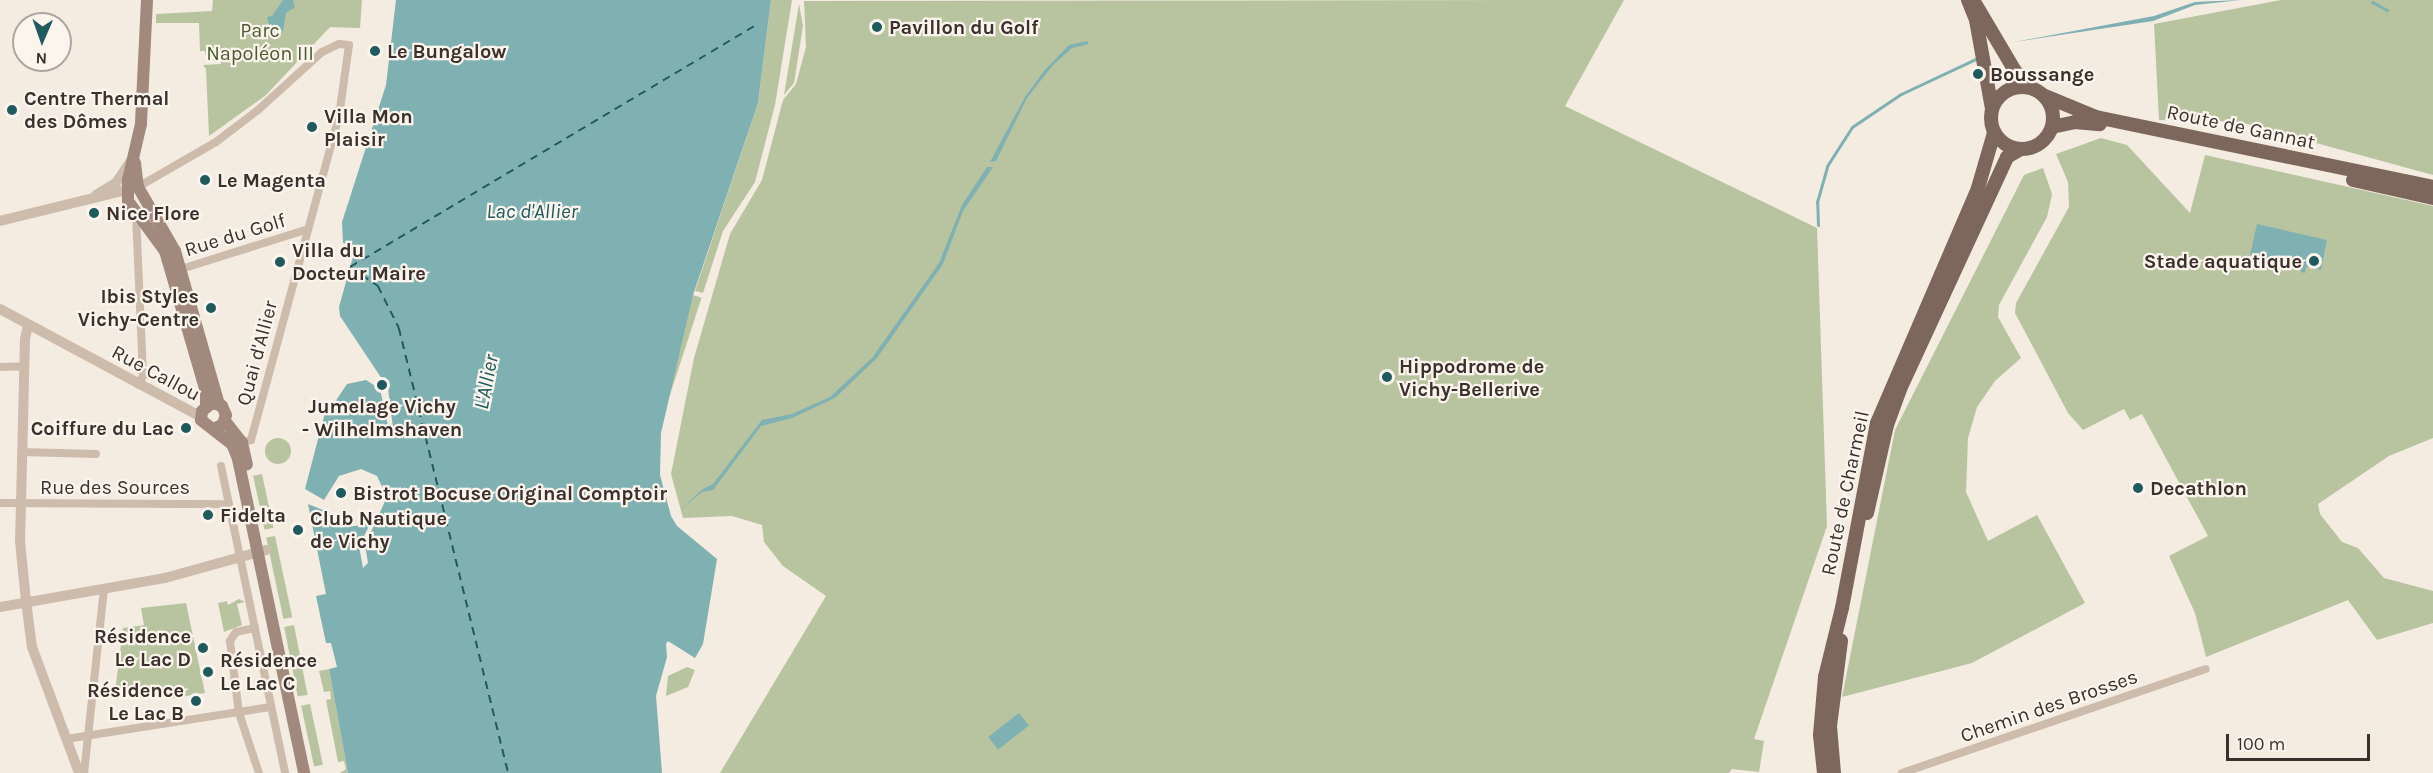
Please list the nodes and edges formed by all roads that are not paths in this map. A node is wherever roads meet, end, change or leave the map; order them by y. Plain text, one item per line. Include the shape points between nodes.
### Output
1 (140, 0) edge
2 (147, 0) edge
3 (1970, 0) edge
4 (144, 20) junction
5 (2031, 88) junction
6 (2045, 96) junction
7 (1992, 109) junction
8 (2052, 127) junction
9 (1994, 133) junction
10 (2021, 149) junction
11 (135, 162) junction
12 (158, 176) junction
13 (112, 186) junction
14 (2433, 187) edge
15 (130, 188) junction
16 (2433, 198) edge
17 (82, 202) junction
18 (136, 215) junction
19 (0, 221) edge
20 (308, 230) junction
21 (176, 270) junction
22 (0, 309) edge
23 (28, 325) junction
24 (25, 366) junction
25 (0, 368) edge
26 (138, 385) junction
27 (208, 409) junction
28 (220, 425) junction
29 (242, 443) junction
30 (22, 452) junction
31 (96, 454) dead end
32 (221, 466) dead end
33 (0, 503) edge
34 (21, 504) junction
35 (229, 504) junction
36 (262, 551) junction
37 (240, 556) junction
38 (104, 588) junction
39 (26, 601) junction
40 (0, 607) edge
41 (255, 628) junction
42 (2206, 669) dead end
43 (271, 707) junction
44 (239, 713) junction
45 (87, 736) junction
46 (66, 739) junction
47 (79, 773) edge
48 (84, 773) edge
49 (259, 773) edge
50 (285, 773) edge
51 (304, 773) edge
52 (312, 773) edge
53 (1824, 773) edge
54 (1834, 773) edge
55 (1902, 773) edge

1 - 4 main road
2 - 4 main road
3 - 5 main road via 2015,71
3 - 7 main road
4 - 11 main road via 143,92
5 - 6 main road
5 - 7 main road via 2007,90
6 - 8 main road via 2052,110
6 - 14 main road, Route de Gannat via 2096,117
7 - 9 main road
8 - 10 main road via 2043,140
8 - 16 main road, Route de Gannat via 2094,123
9 - 10 main road via 2005,144
9 - 53 main road, Route de Charmeil via 1978,188 1877,423 1825,677 1820,735
10 - 54 main road, Route de Charmeil via 2007,157 1948,281 1887,425 1834,678 1830,726
11 - 12 street via 145,175
11 - 13 street
11 - 15 main road
12 - 15 street
12 - 20 street, Quai d'Allier via 216,142 322,52 339,44 349,45 339,116
13 - 15 street
13 - 17 street
15 - 17 street
15 - 18 main road
15 - 21 main road via 164,230
17 - 19 street
18 - 21 main road via 157,236
18 - 26 street via 143,376
20 - 21 street, Rue du Golf
20 - 29 street, Quai d'Allier
21 - 27 main road
22 - 23 street, Rue Callou
23 - 24 street
23 - 26 street, Rue Callou
24 - 25 street
24 - 30 street
26 - 27 street, Rue Callou
27 - 28 main road via 225,412
27 - 28 main road via 205,426
28 - 29 main road
29 - 36 main road
30 - 31 street
30 - 34 street
32 - 35 street
33 - 34 street, Rue des Sources
34 - 35 street, Rue des Sources
34 - 39 street
35 - 37 street
36 - 37 street
36 - 51 main road
36 - 52 main road
37 - 38 street via 165,578
37 - 41 street
38 - 39 street
38 - 45 street
39 - 40 street
39 - 46 street via 32,647
41 - 43 street
41 - 44 street via 236,632 230,641
42 - 55 street, Chemin des Brosses
43 - 44 street
43 - 50 street
44 - 45 street
44 - 49 street
45 - 46 street
45 - 48 street
46 - 47 street

